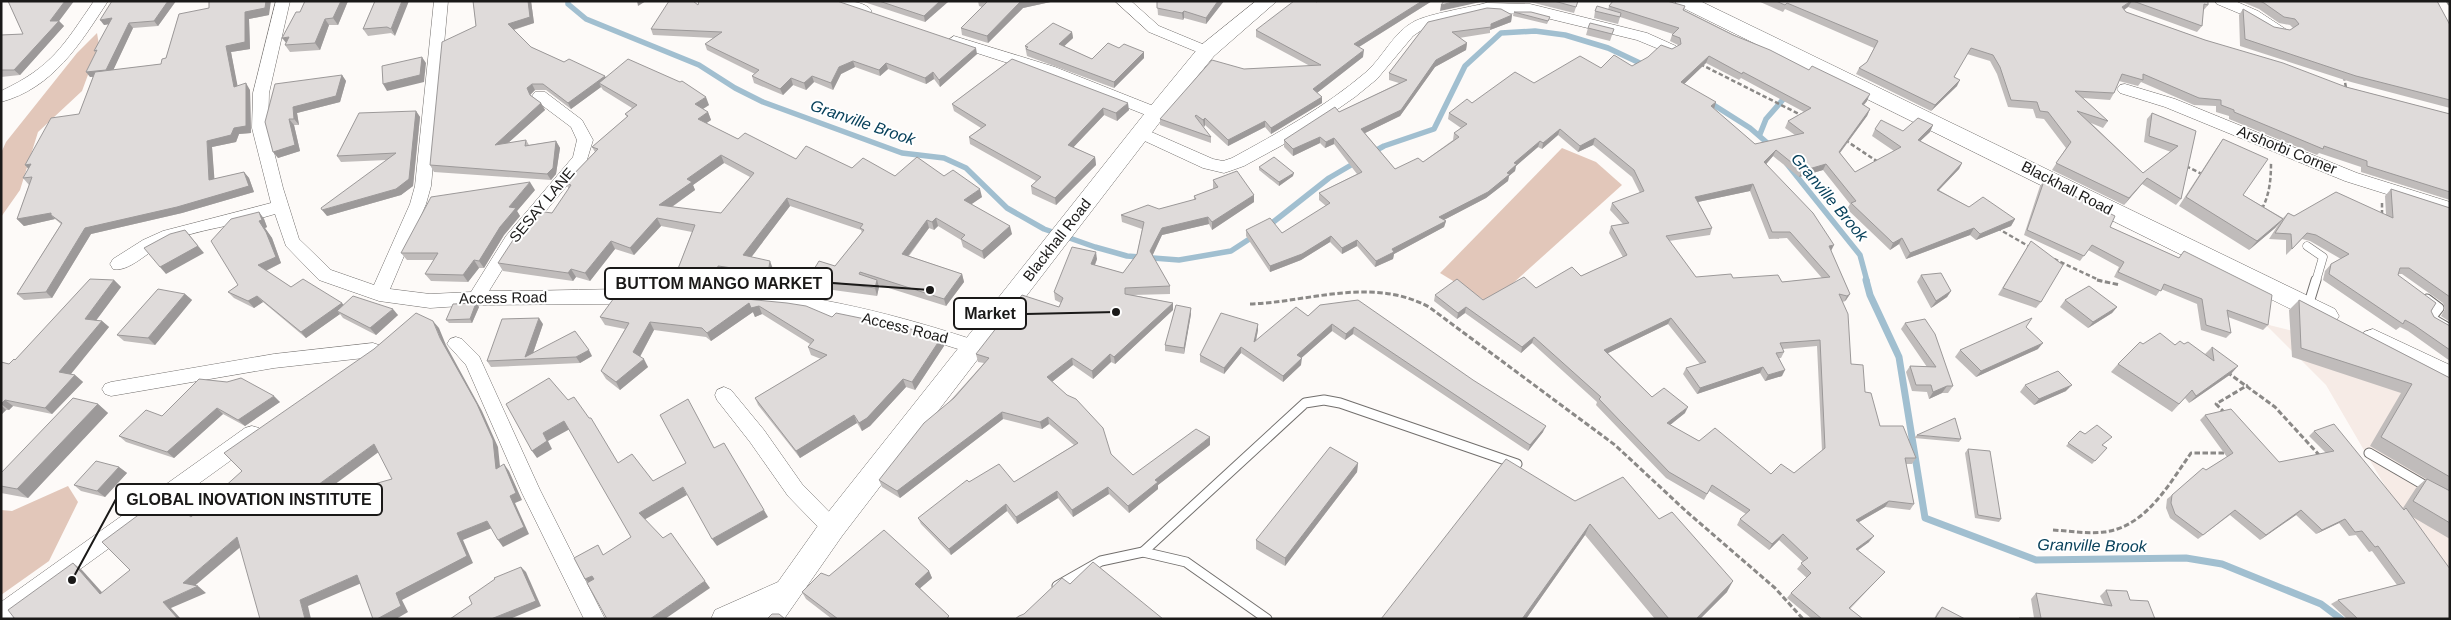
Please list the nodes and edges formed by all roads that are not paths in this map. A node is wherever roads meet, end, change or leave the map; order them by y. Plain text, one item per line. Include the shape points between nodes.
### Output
1 (101, 1) edge
2 (283, 1) edge
3 (441, 1) edge
4 (839, 1) edge
5 (1122, 1) edge
6 (1268, 1) edge
7 (1684, 1) edge
8 (2222, 1) edge
9 (882, 17) edge
10 (2285, 30) edge
11 (936, 34) edge
12 (1671, 49) edge
13 (1207, 51) junction
14 (2125, 89) dead end
15 (540, 96) dead end
16 (1, 97) edge
17 (1156, 113) junction
18 (1140, 132) junction
19 (280, 206) junction
20 (2450, 208) edge
21 (2307, 246) dead end
22 (118, 264) dead end
23 (379, 294) junction
24 (2418, 294) edge
25 (476, 298) junction
26 (430, 301) junction
27 (2308, 306) junction
28 (409, 319) edge
29 (2450, 329) edge
30 (456, 344) dead end
31 (974, 347) junction
32 (341, 373) edge
33 (2450, 376) edge
34 (111, 389) dead end
35 (724, 395) dead end
36 (268, 423) edge
37 (2369, 453) dead end
38 (1518, 464) edge
39 (2450, 500) edge
40 (832, 528) junction
41 (1143, 552) junction
42 (789, 590) junction
43 (1048, 594) edge
44 (1, 614) edge
45 (595, 619) edge
46 (725, 619) edge
47 (768, 619) edge
48 (1267, 619) edge

1 - 16 street via 76,38 48,70
2 - 19 street, Access Road via 261,93 260,128
3 - 23 street via 423,186
4 - 9 street
5 - 13 street via 1154,29
6 - 13 main road, Blackhall Road
7 - 27 main road, Blackhall Road
8 - 10 street via 2254,14 2274,29
11 - 17 street via 1050,70
12 - 18 street via 1611,27 1530,10 1486,8 1420,24 1408,33 1372,75 1350,93 1294,132 1238,162 1224,167 1209,164
13 - 17 main road, Blackhall Road
14 - 20 street, Arshorbi Corner via 2170,103 2382,188
15 - 25 street, SESAY LANE via 576,124 585,140 580,159 494,264
17 - 18 main road, Blackhall Road
18 - 31 main road, Blackhall Road
19 - 22 street via 253,216 169,235
19 - 23 street, Access Road via 292,242 325,275
21 - 27 lane via 2323,257
23 - 26 street, Access Road
24 - 29 lane via 2439,308 2431,318
25 - 26 street, Access Road
25 - 31 street, Access Road via 729,296 792,302 907,326
26 - 28 street
27 - 33 main road, Blackhall Road
30 - 45 street via 473,361 532,493
31 - 40 main road, Blackhall Road
32 - 34 street via 380,344
35 - 40 street via 795,490
36 - 44 street
37 - 39 lane
38 - 41 lane via 1340,403 1324,400 1305,403
40 - 42 main road, Blackhall Road
41 - 43 lane via 1100,561 1061,581
41 - 48 lane via 1186,562
42 - 46 main road
42 - 47 main road, Blackhall Road

